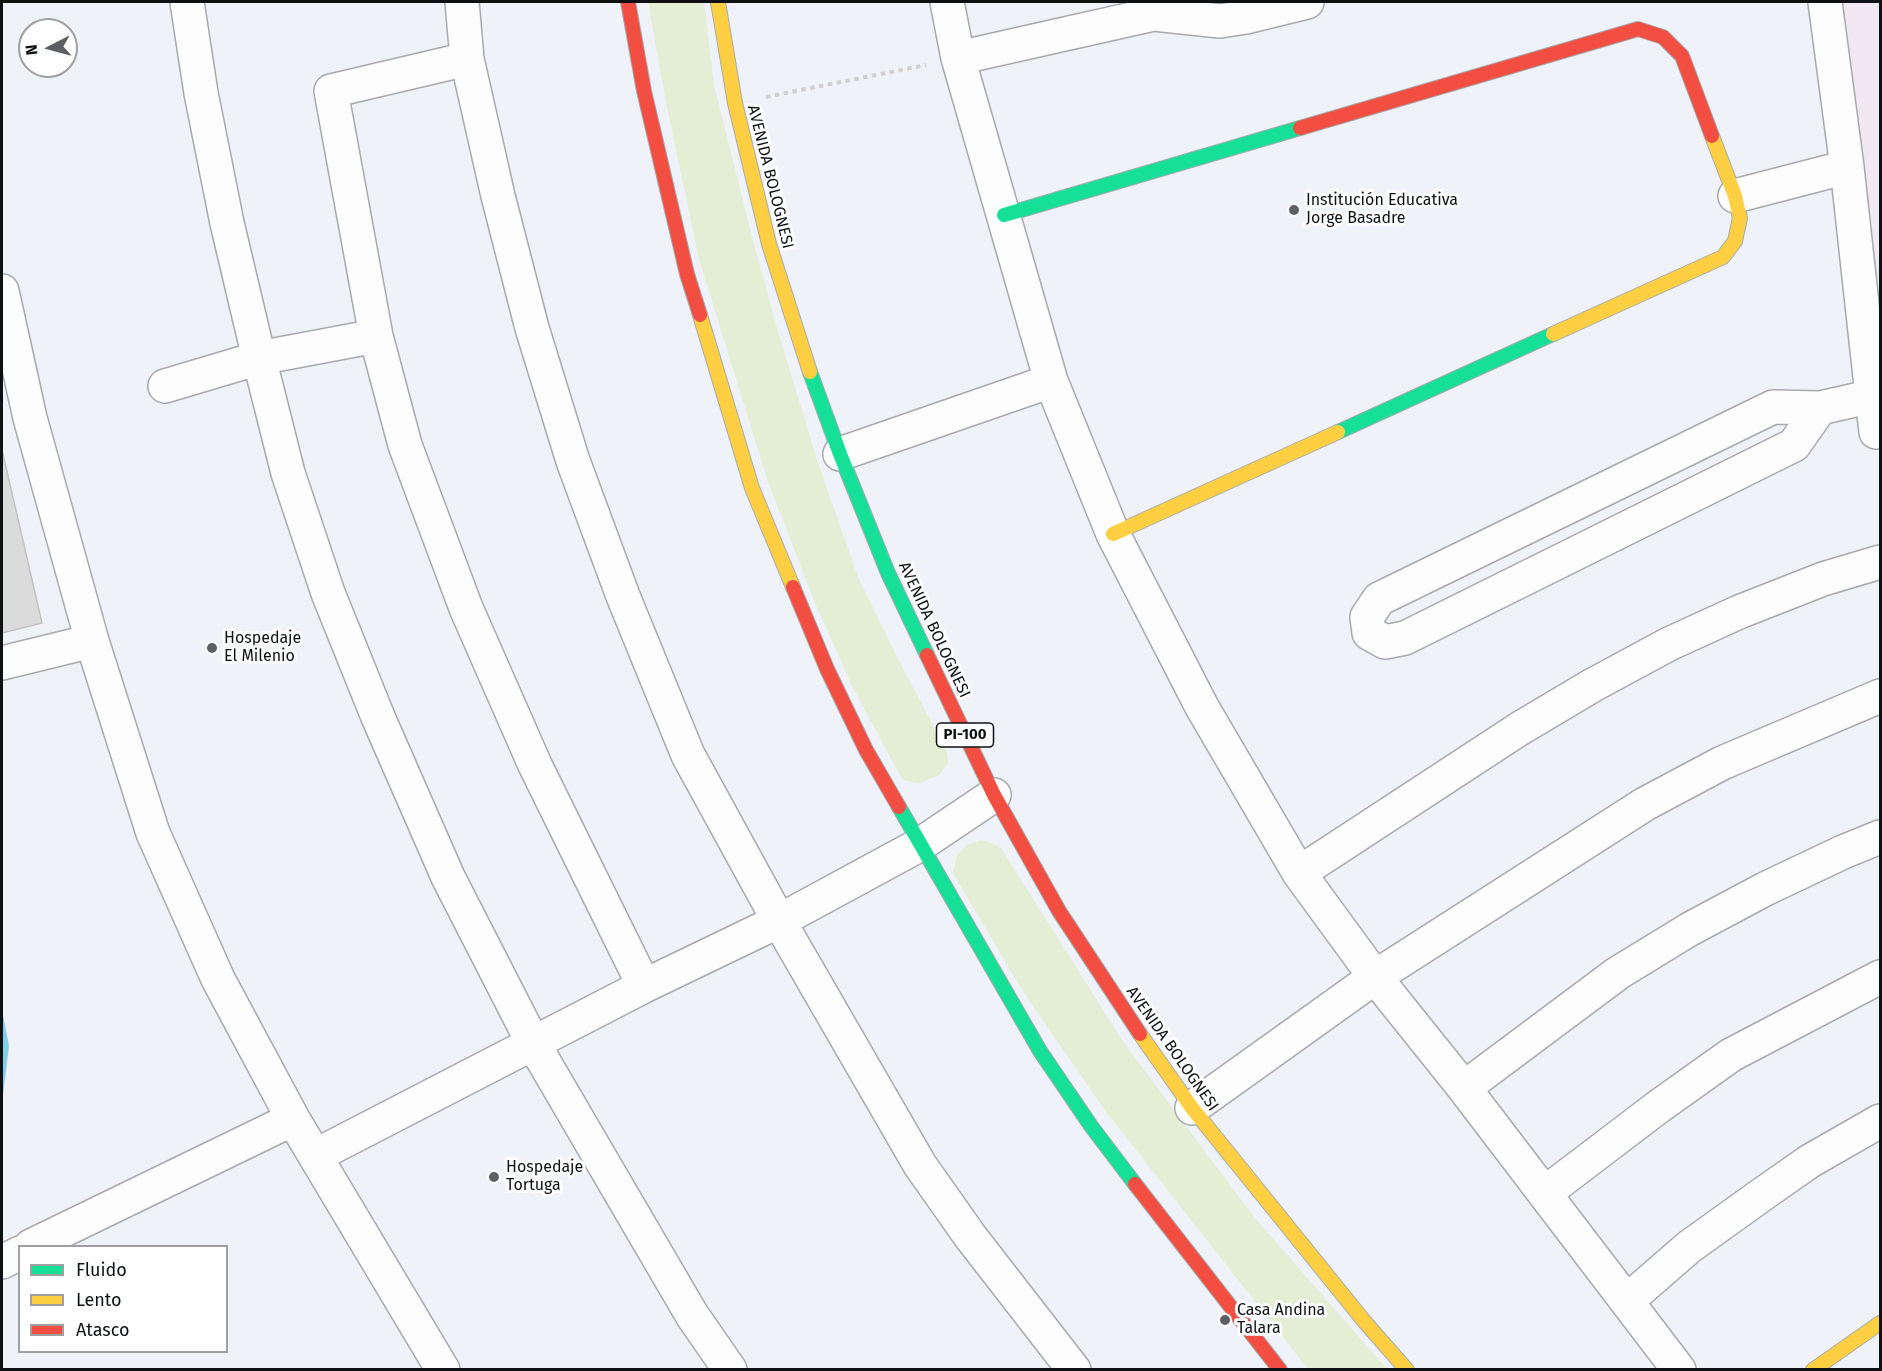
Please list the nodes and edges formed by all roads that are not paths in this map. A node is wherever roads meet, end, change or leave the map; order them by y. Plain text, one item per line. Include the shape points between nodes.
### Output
1 (187, 2) edge
2 (462, 2) edge
3 (628, 2) edge
4 (718, 2) edge
5 (947, 2) edge
6 (1307, 2) edge
7 (1825, 2) edge
8 (1161, 8) edge
9 (958, 58) junction
10 (467, 59) junction
11 (1847, 167) junction
12 (1735, 196) junction
13 (1004, 215) junction
14 (2, 291) edge
15 (376, 336) junction
16 (259, 358) junction
17 (1051, 381) junction
18 (165, 386) dead end
19 (1872, 396) junction
20 (1820, 408) junction
21 (1881, 431) edge
22 (840, 454) junction
23 (1113, 534) junction
24 (1881, 562) edge
25 (92, 641) junction
26 (2, 663) edge
27 (1881, 696) edge
28 (994, 795) junction
29 (1881, 837) edge
30 (921, 844) junction
31 (1299, 873) junction
32 (779, 921) junction
33 (1375, 977) junction
34 (1881, 977) edge
35 (644, 986) junction
36 (533, 1043) junction
37 (1464, 1089) junction
38 (1192, 1108) junction
39 (293, 1119) junction
40 (1881, 1121) edge
41 (315, 1156) junction
42 (1545, 1193) junction
43 (33, 1245) edge
44 (18, 1254) edge
45 (2, 1262) edge
46 (1628, 1300) junction
47 (1881, 1323) edge
48 (443, 1370) edge
49 (730, 1370) edge
50 (1074, 1370) edge
51 (1280, 1370) edge
52 (1407, 1370) edge
53 (1679, 1370) edge
54 (1812, 1370) edge

1 - 16 street via 227,223
2 - 10 street
3 - 30 main road via 644,91 687,274 752,488 827,669 866,750
4 - 22 main road, AVENIDA BOLOGNESI / PI-100 via 735,103 769,244
5 - 9 street
6 - 8 street via 1220,21 1189,19
7 - 11 street
8 - 9 street
9 - 13 street
10 - 15 street via 332,91
10 - 32 street via 532,328 573,461 688,755
11 - 12 street
11 - 19 street
12 - 13 main road via 1682,56 1663,37 1638,29
12 - 23 main road via 1740,218 1735,241 1723,257
13 - 17 street
14 - 25 street via 30,418
15 - 16 street
15 - 35 street via 405,445 466,608 536,765
16 - 18 street
16 - 36 street via 288,473 328,593 448,877
17 - 22 street
17 - 23 street
19 - 20 street
19 - 21 street via 1876,432
20 - 20 street via 1773,407 1379,599 1367,616 1369,633 1385,642 1405,638 1794,445
22 - 28 main road, AVENIDA BOLOGNESI / PI-100 via 888,573
23 - 31 street via 1202,708
24 - 31 street via 1823,579 1669,644 1519,729
25 - 26 street
25 - 39 street via 153,833 218,979
27 - 33 street via 1722,763 1645,804
28 - 30 street
28 - 38 main road, AVENIDA BOLOGNESI / PI-100 via 1059,911
29 - 37 street via 1765,889 1690,929 1618,973
30 - 32 street
30 - 51 main road via 1040,1051 1091,1126
31 - 33 street
32 - 35 street
32 - 50 street via 920,1165
33 - 37 street
33 - 38 street
34 - 42 street via 1731,1055
35 - 36 street
36 - 41 street
36 - 49 street via 692,1315
37 - 42 street
38 - 52 main road, AVENIDA BOLOGNESI / PI-100
39 - 41 street
39 - 43 street
40 - 46 street via 1785,1178 1689,1247
41 - 48 street
42 - 46 street
44 - 45 street
46 - 53 street
47 - 54 main road

